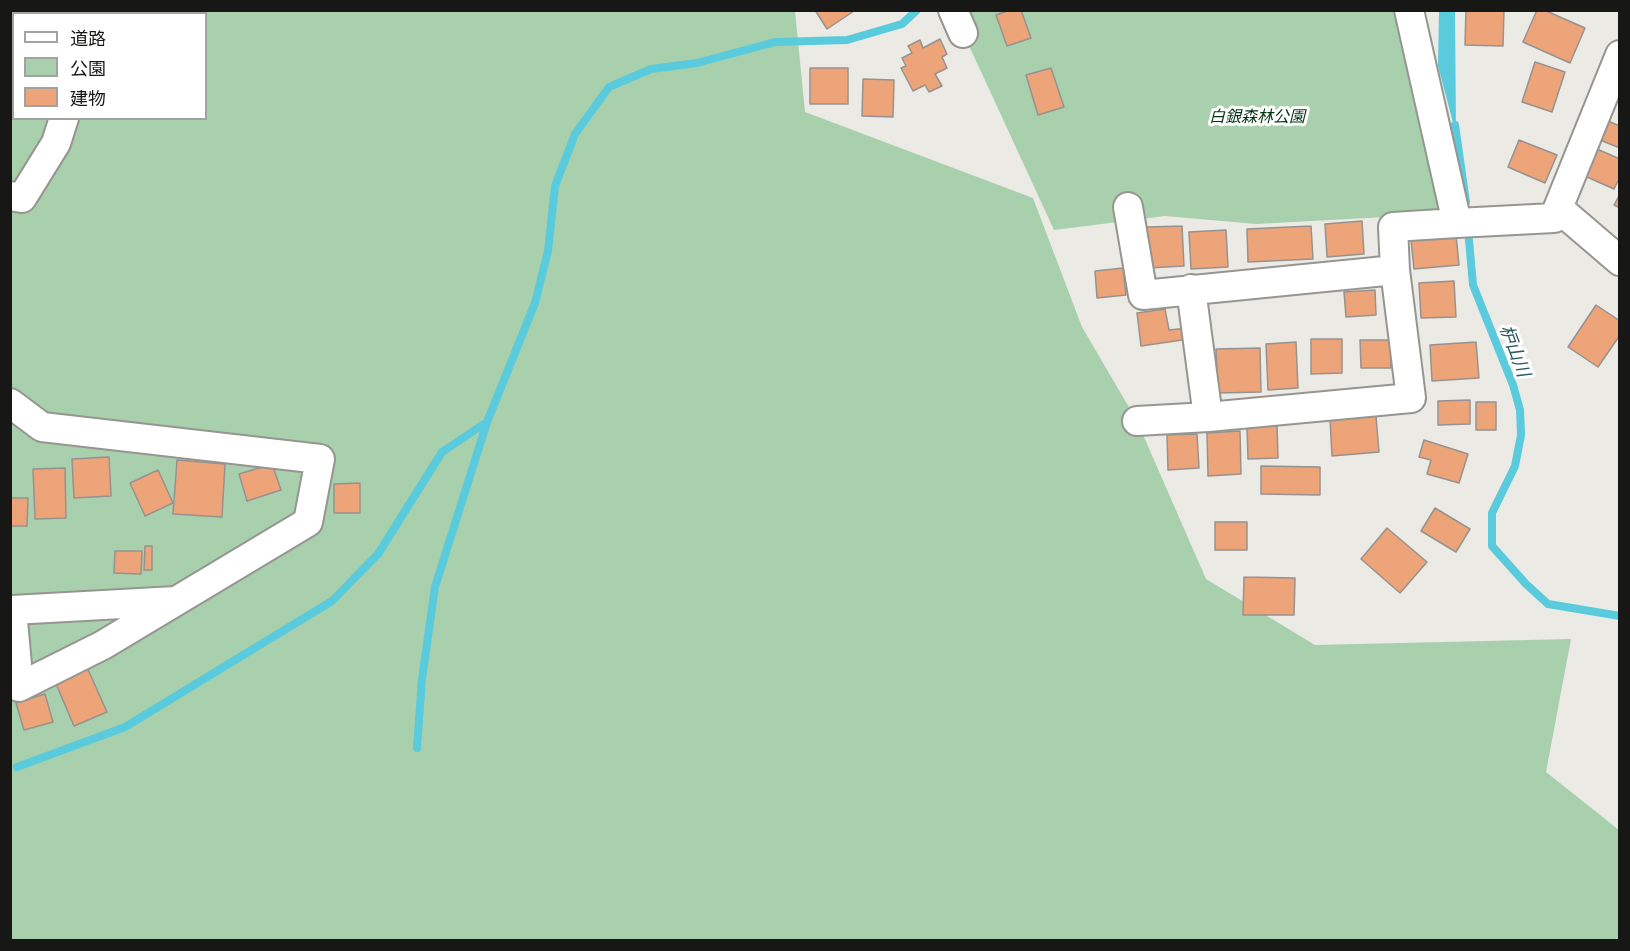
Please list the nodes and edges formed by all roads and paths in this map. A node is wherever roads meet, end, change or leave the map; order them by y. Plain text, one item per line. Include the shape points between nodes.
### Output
1 (1409, 10) edge
2 (1620, 55) edge
3 (63, 120) edge
4 (10, 196) edge
5 (1128, 207) dead end
6 (1558, 208) junction
7 (1468, 222) junction
8 (1620, 261) edge
9 (1395, 270) junction
10 (1191, 289) junction
11 (10, 403) edge
12 (1208, 417) junction
13 (1137, 421) dead end
14 (176, 601) junction

1 - 7 street
2 - 6 street
3 - 4 street via 56,143 22,198
5 - 10 street via 1143,295
6 - 7 street via 1554,218
6 - 8 street
7 - 9 street via 1393,227
9 - 10 street
9 - 12 street via 1411,398
10 - 12 street
11 - 14 street via 42,427 320,459 308,522
12 - 13 street
14 - 14 street via 103,645 19,687 12,610

